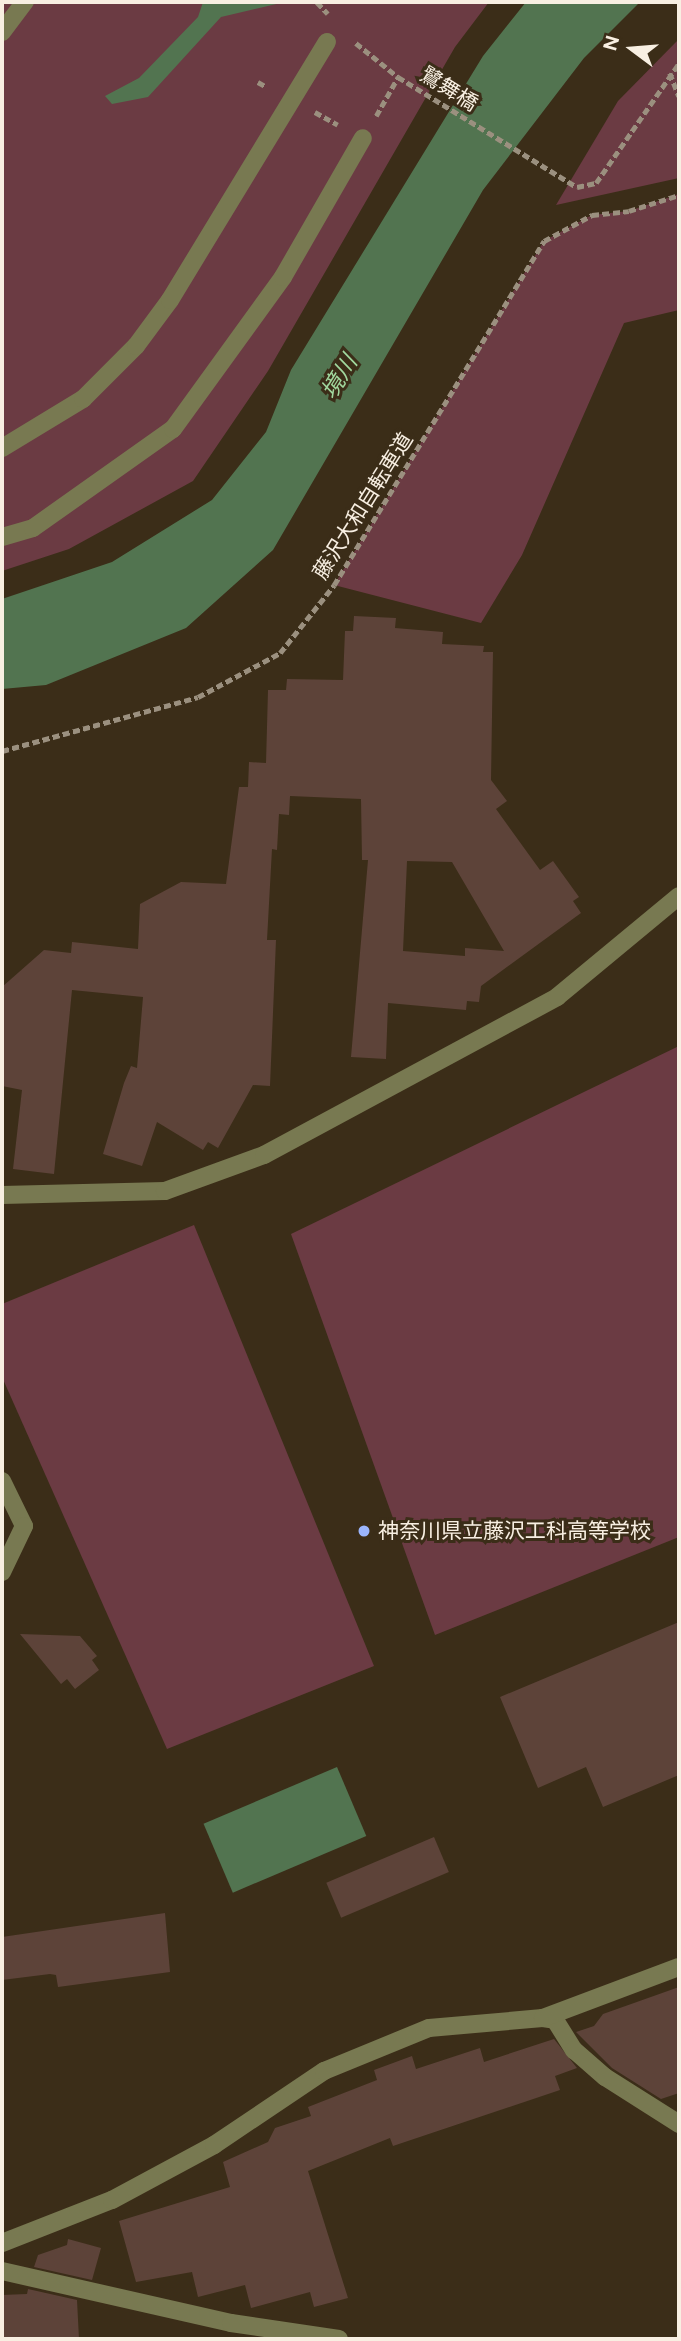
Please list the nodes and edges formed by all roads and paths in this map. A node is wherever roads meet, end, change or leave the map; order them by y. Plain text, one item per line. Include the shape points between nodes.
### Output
1 (25, 2) edge
2 (317, 2) edge
3 (333, 19) dead end
4 (2, 32) edge
5 (348, 37) dead end
6 (327, 42) dead end
7 (679, 63) edge
8 (670, 74) junction
9 (398, 77) junction
10 (679, 96) edge
11 (363, 138) joint
12 (679, 195) edge
13 (2, 448) edge
14 (2, 537) edge
15 (2, 751) edge
16 (679, 896) edge
17 (2, 1195) edge
18 (2, 1481) edge
19 (2, 1572) edge
20 (679, 1967) edge
21 (543, 2018) junction
22 (679, 2124) edge
23 (2, 2243) edge
24 (2, 2271) edge
25 (339, 2339) edge

1 - 4 street
2 - 3 path
5 - 9 path, 鷺舞橋
6 - 13 street via 170,300 136,346 83,399
7 - 8 path
8 - 9 path, 鷺舞橋 via 596,183 577,187
8 - 10 path
9 - 11 path
11 - 14 street via 283,277 173,429 33,528
12 - 15 path, 藤沢大和自転車道 via 629,211 592,215 544,241 340,575 280,653 198,697
16 - 17 street via 557,997 253,1160 165,1191
18 - 19 street via 24,1526
20 - 21 street
21 - 22 street via 555,2020 574,2050 604,2077
21 - 23 street via 429,2028 324,2071 214,2146 112,2200
24 - 25 street via 231,2323

